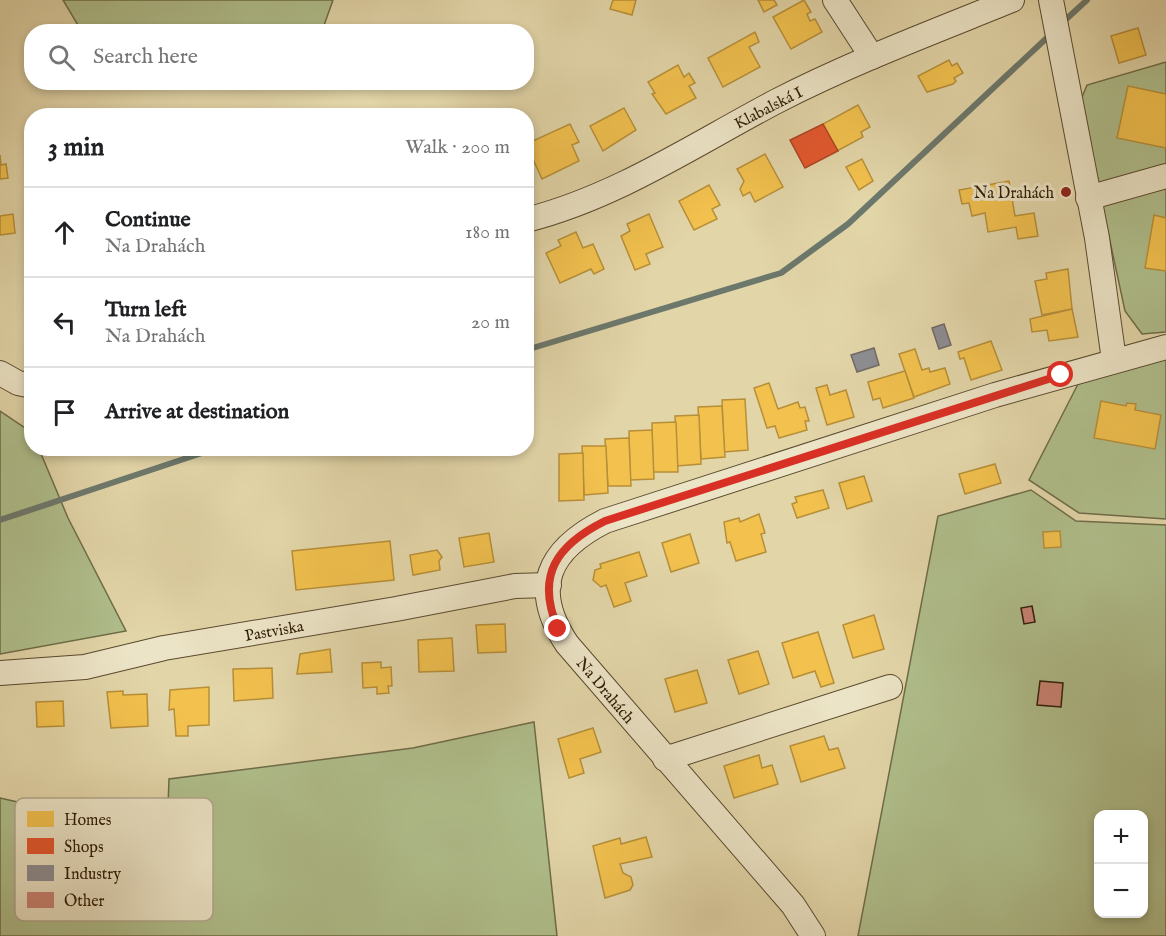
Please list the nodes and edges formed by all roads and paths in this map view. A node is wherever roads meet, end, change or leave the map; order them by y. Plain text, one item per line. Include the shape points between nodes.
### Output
1 (835, 0) edge
2 (1012, 0) edge
3 (1051, 0) edge
4 (872, 57) junction
5 (1166, 176) edge
6 (1088, 198) junction
7 (534, 218) edge
8 (1166, 347) edge
9 (1114, 360) junction
10 (0, 373) edge
11 (24, 384) edge
12 (549, 585) junction
13 (0, 673) edge
14 (890, 687) dead end
15 (665, 759) junction
16 (813, 936) edge

1 - 4 street
2 - 4 street, Klabalská I
3 - 6 street
4 - 7 street, Klabalská I via 779,100 630,181 568,209
5 - 6 street
6 - 9 street
8 - 9 street, Na Drahách
9 - 12 street, Na Drahách via 605,521 570,542 558,555
10 - 11 street
12 - 13 street, Pastviska via 515,586 164,648 85,667
12 - 15 street, Na Drahách via 551,614 567,644
14 - 15 street
15 - 16 street, Na Drahách via 793,905

